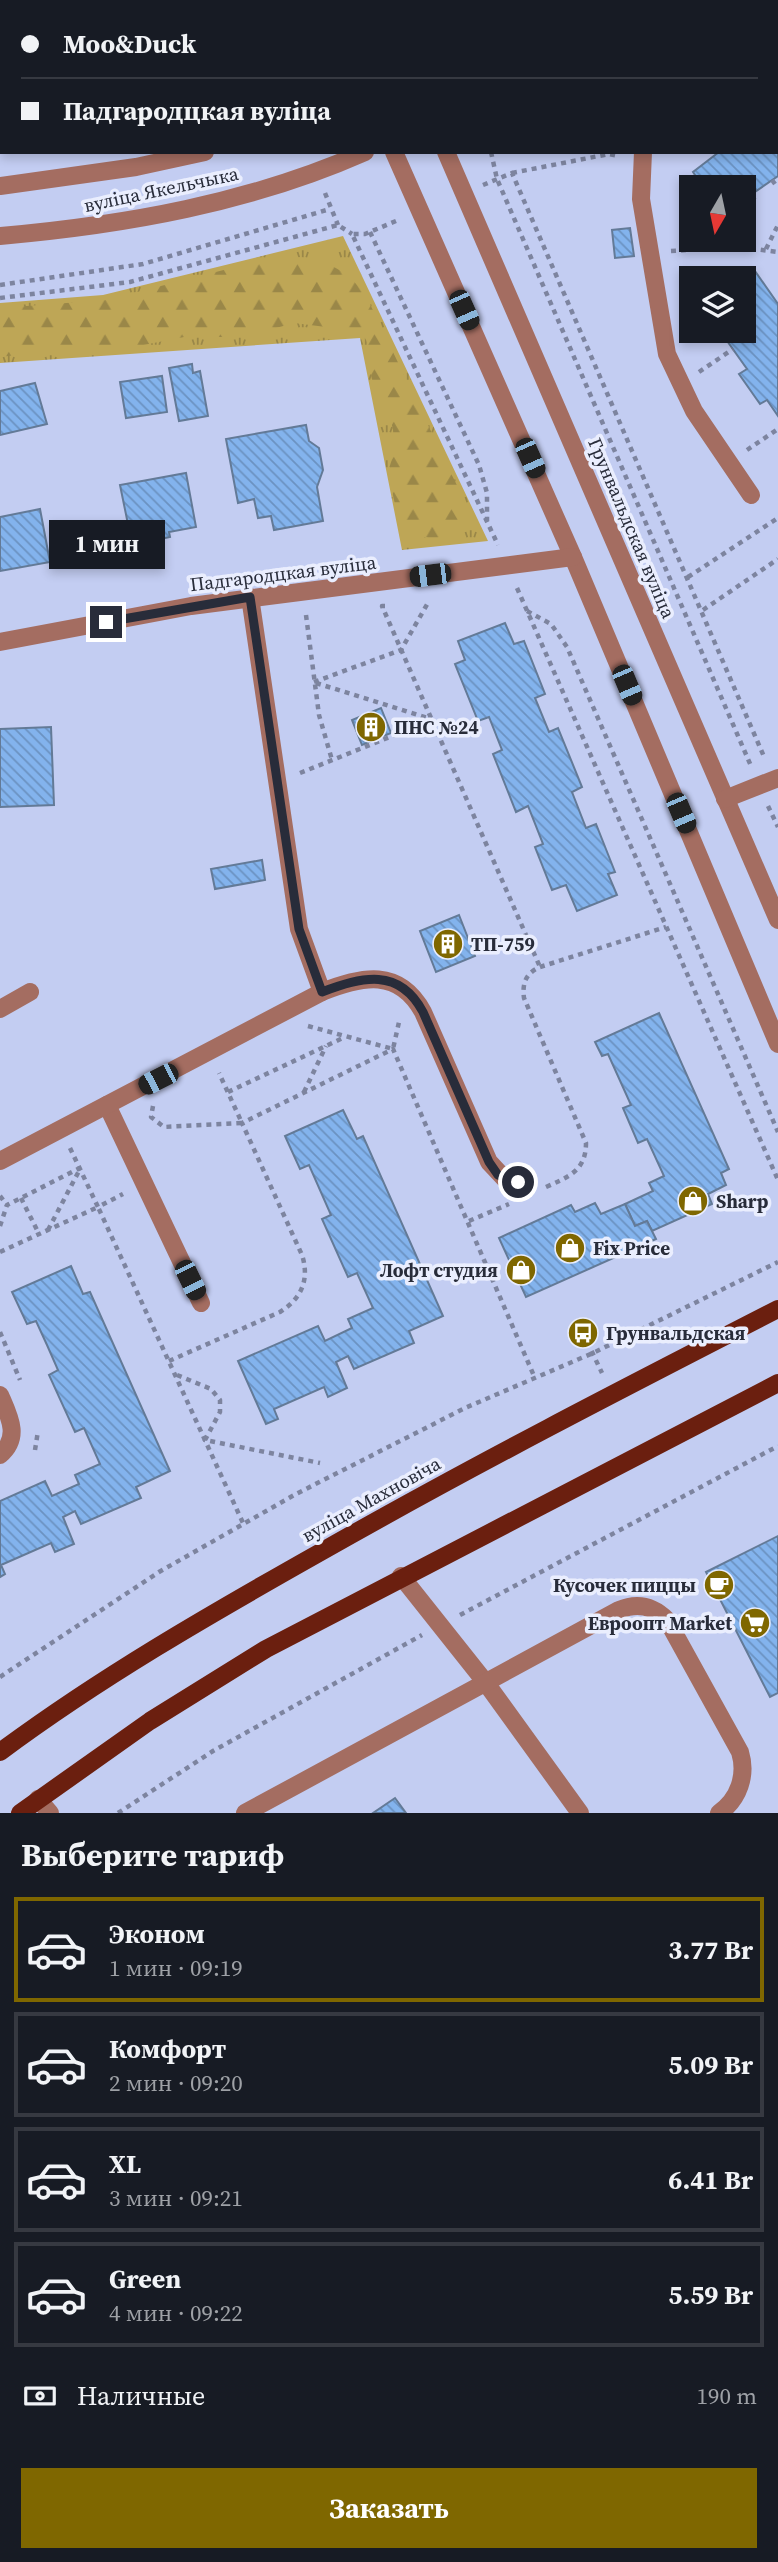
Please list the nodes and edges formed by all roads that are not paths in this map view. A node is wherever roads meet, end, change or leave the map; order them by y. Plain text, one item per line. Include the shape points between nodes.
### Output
1 (196, 154) edge
2 (360, 154) edge
3 (395, 154) edge
4 (447, 154) edge
5 (642, 157) edge
6 (0, 186) edge
7 (0, 236) edge
8 (751, 495) dead end
9 (573, 557) junction
10 (250, 597) junction
11 (0, 642) edge
12 (770, 781) edge
13 (725, 799) junction
14 (778, 920) edge
15 (30, 992) dead end
16 (322, 992) junction
17 (0, 1009) edge
18 (778, 1044) edge
19 (107, 1105) junction
20 (0, 1161) edge
21 (524, 1181) dead end
22 (201, 1303) dead end
23 (778, 1309) edge
24 (778, 1383) edge
25 (0, 1395) edge
26 (0, 1455) edge
27 (401, 1576) junction
28 (486, 1683) junction
29 (0, 1752) edge
30 (44, 1806) edge
31 (20, 1813) edge
32 (245, 1813) edge
33 (580, 1813) edge
34 (719, 1813) edge

1 - 6 street, вуліца Якельчыка
2 - 7 street, вуліца Якельчыка via 210,204 109,224
3 - 9 street
4 - 13 street, Грунвальдская вуліца
5 - 8 street via 641,199 661,332 673,372
9 - 10 street, Падгародцкая вуліца
9 - 18 street
10 - 11 street, Падгародцкая вуліца
10 - 16 street via 299,929
12 - 13 street
13 - 14 street, Грунвальдская вуліца
15 - 17 street
16 - 19 street
16 - 21 street via 375,979 410,992 489,1162 505,1179
19 - 20 street
19 - 22 street
23 - 29 main road, вуліца Махновіча via 458,1475 237,1598 119,1669
24 - 27 main road
25 - 26 street via 12,1427 11,1442
27 - 28 street
27 - 30 main road via 209,1683
28 - 32 street
28 - 33 street
28 - 34 street via 619,1610 638,1605 655,1609 667,1620 740,1752 743,1769 738,1789
30 - 31 main road

